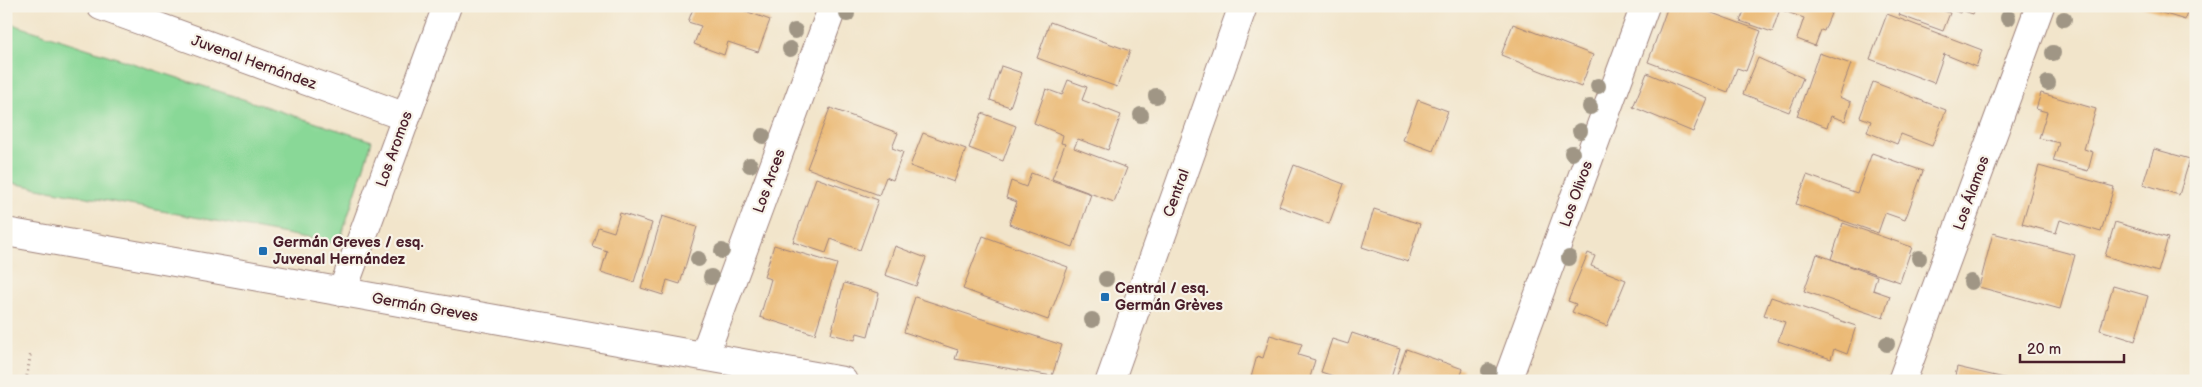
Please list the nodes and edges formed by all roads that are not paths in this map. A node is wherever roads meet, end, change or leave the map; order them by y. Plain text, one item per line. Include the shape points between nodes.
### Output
1 (101, 6) edge
2 (447, 6) edge
3 (833, 6) edge
4 (1243, 6) edge
5 (1645, 6) edge
6 (2040, 6) edge
7 (406, 117) junction
8 (6, 232) edge
9 (342, 292) junction
10 (704, 356) junction
11 (843, 381) edge
12 (1110, 381) edge
13 (1507, 381) edge
14 (1902, 381) edge

1 - 7 street, Juvenal Hernández
2 - 7 street, Los Aromos
3 - 10 street, Los Arces
4 - 12 street, Central
5 - 13 street, Los Olivos
6 - 14 street, Los Álamos
7 - 9 street, Los Aromos
8 - 9 street, Germán Greves
9 - 10 street, Germán Greves
10 - 11 street, Germán Greves

